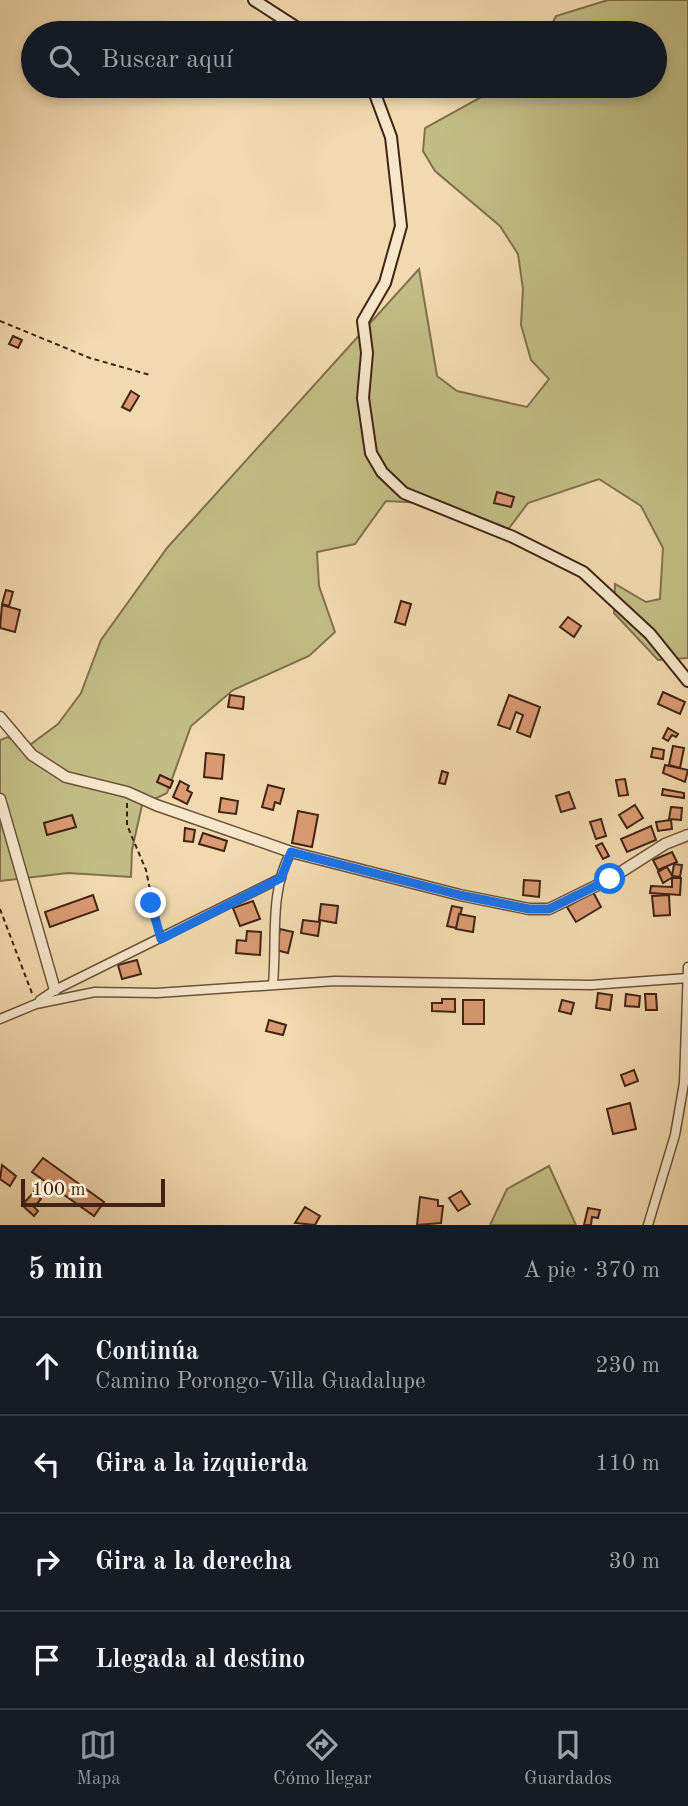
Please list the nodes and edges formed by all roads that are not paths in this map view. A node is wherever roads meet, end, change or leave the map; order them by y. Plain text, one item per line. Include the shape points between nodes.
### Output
1 (254, 0) edge
2 (286, 21) edge
3 (377, 98) edge
4 (688, 681) edge
5 (0, 717) edge
6 (0, 799) edge
7 (688, 835) edge
8 (291, 852) junction
9 (281, 878) junction
10 (688, 967) edge
11 (688, 978) edge
12 (274, 984) junction
13 (55, 990) junction
14 (36, 1004) junction
15 (0, 1019) edge
16 (648, 1225) edge

1 - 2 main road
3 - 4 main road via 391,136 401,226 385,283 363,321 367,353 362,398 371,453 382,472 404,493 513,537 583,572 650,635
5 - 8 street via 32,755 66,777 127,792
6 - 13 street
7 - 8 street via 549,909 460,895
8 - 9 street
9 - 12 street via 272,939
9 - 13 street
10 - 11 street
11 - 12 street via 591,985
11 - 16 street via 684,1083 675,1135
12 - 14 street via 157,993 95,992
13 - 14 street
14 - 15 street

